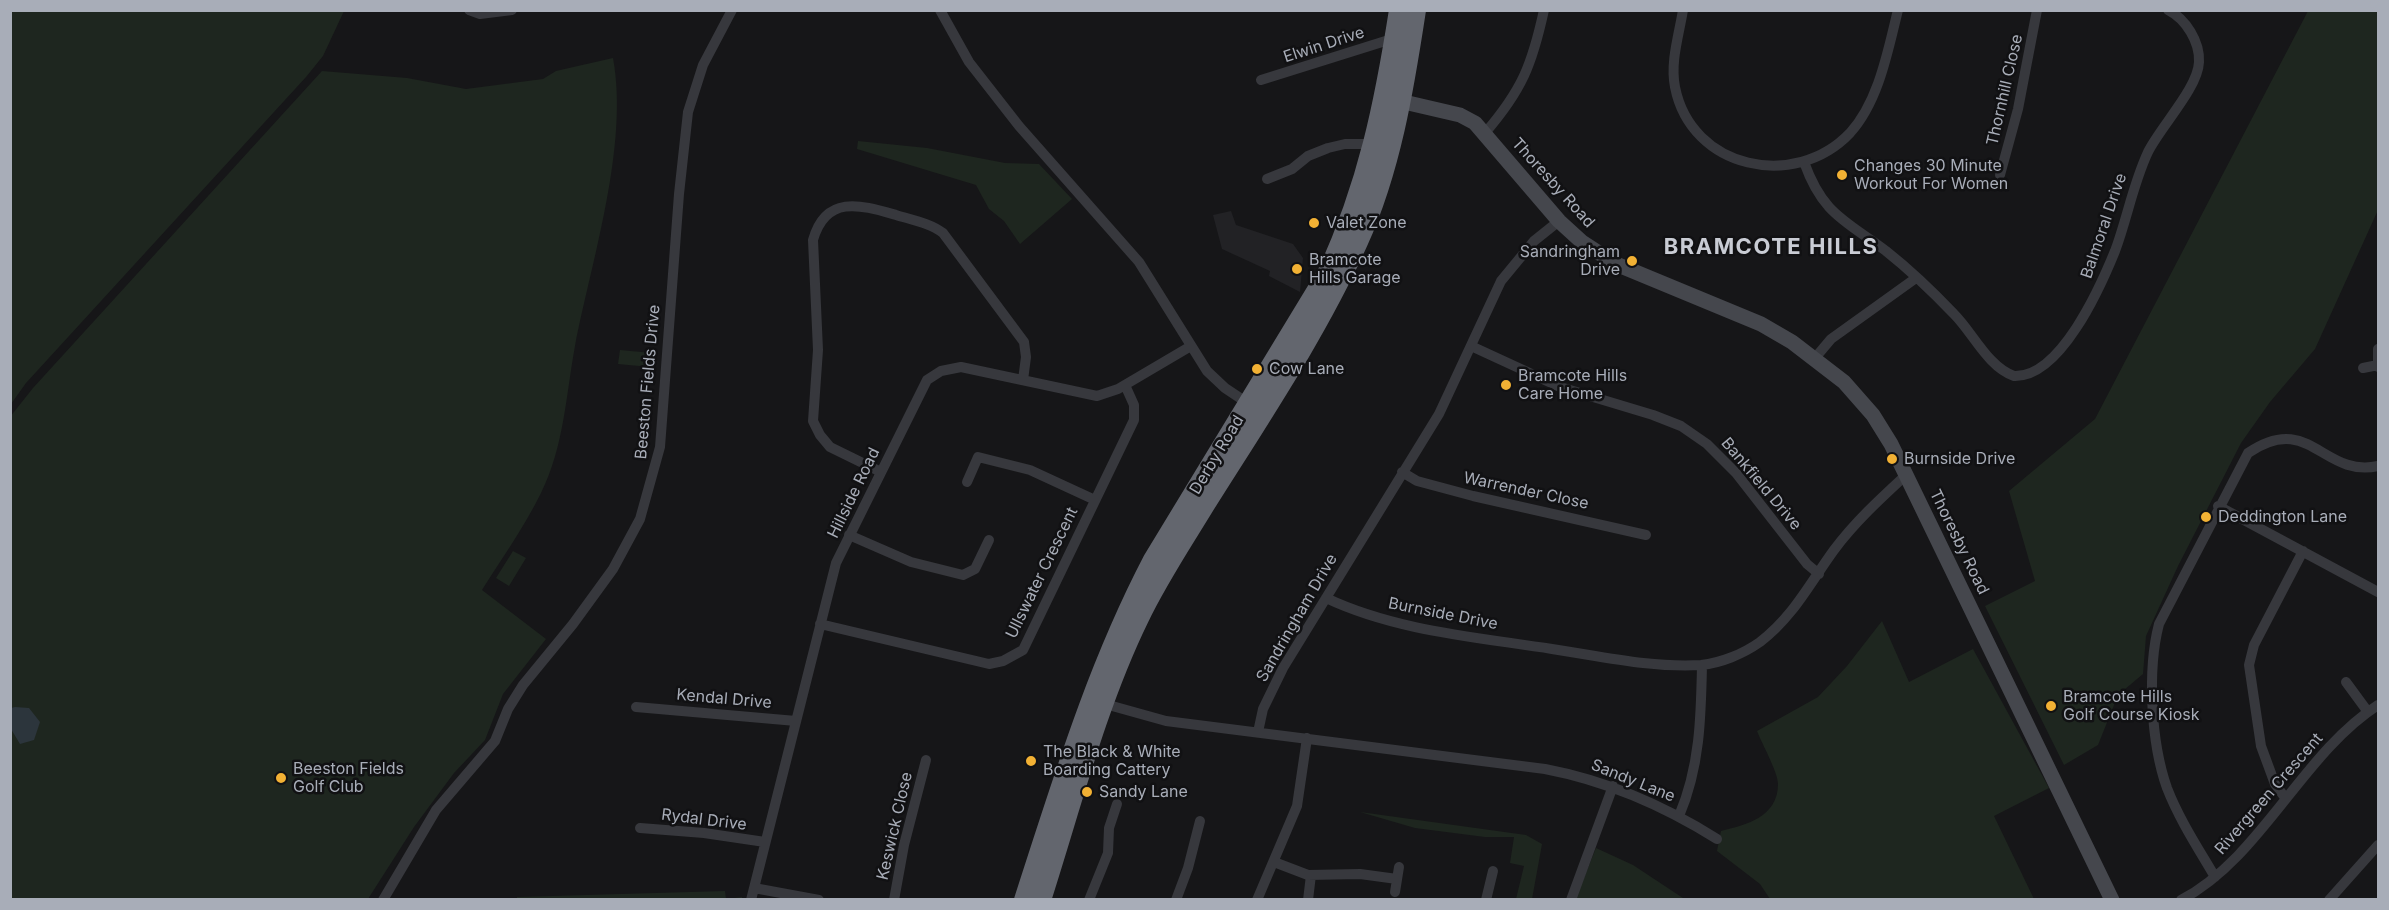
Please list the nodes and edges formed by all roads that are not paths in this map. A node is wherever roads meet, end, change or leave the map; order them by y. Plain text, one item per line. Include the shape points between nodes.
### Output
1 (469, 10) edge
2 (512, 10) edge
3 (732, 10) edge
4 (940, 10) edge
5 (1400, 10) edge
6 (1416, 10) edge
7 (1544, 10) edge
8 (1683, 10) edge
9 (1898, 10) edge
10 (2037, 10) edge
11 (2176, 12) edge
12 (1395, 38) junction
13 (1261, 80) dead end
14 (1394, 99) junction
15 (1485, 133) junction
16 (1375, 144) junction
17 (1804, 162) junction
18 (2000, 175) dead end
19 (1267, 179) dead end
20 (1559, 220) junction
21 (1917, 278) junction
22 (1191, 346) junction
23 (1471, 346) junction
24 (2379, 349) edge
25 (1815, 358) junction
26 (2378, 366) edge
27 (2363, 368) dead end
28 (1023, 380) junction
29 (1125, 385) junction
30 (1249, 404) junction
31 (2379, 466) edge
32 (881, 472) junction
33 (1402, 472) junction
34 (1906, 475) junction
35 (967, 482) dead end
36 (1095, 500) junction
37 (2218, 506) junction
38 (1646, 535) dead end
39 (849, 536) junction
40 (989, 540) dead end
41 (2303, 551) junction
42 (1819, 574) junction
43 (2379, 592) edge
44 (1326, 598) junction
45 (820, 624) junction
46 (1702, 664) junction
47 (2346, 682) dead end
48 (1105, 704) junction
49 (2379, 705) edge
50 (636, 707) dead end
51 (648, 708) junction
52 (2368, 712) junction
53 (648, 720) dead end
54 (796, 721) junction
55 (1258, 732) junction
56 (1307, 738) junction
57 (926, 760) dead end
58 (1613, 786) junction
59 (2286, 799) junction
60 (1117, 804) dead end
61 (1114, 816) junction
62 (1679, 816) junction
63 (1126, 820) dead end
64 (1200, 820) dead end
65 (640, 828) dead end
66 (1717, 839) dead end
67 (765, 842) junction
68 (2379, 844) edge
69 (1274, 862) junction
70 (1399, 867) dead end
71 (1493, 871) dead end
72 (1311, 875) junction
73 (2215, 877) junction
74 (1397, 879) junction
75 (754, 888) junction
76 (1395, 892) dead end
77 (383, 900) edge
78 (751, 900) edge
79 (819, 900) edge
80 (894, 900) edge
81 (1024, 900) edge
82 (1041, 900) edge
83 (1089, 900) edge
84 (1176, 900) edge
85 (1257, 900) edge
86 (1308, 900) edge
87 (1486, 900) edge
88 (1571, 900) edge
89 (2112, 900) edge
90 (2181, 900) edge
91 (2329, 900) edge

1 - 2 street via 480,14
3 - 77 street, Beeston Fields Drive via 703,65 688,112 660,447 640,519 613,569 523,685 495,741 436,810
4 - 22 street via 969,62 1018,126 1139,262
5 - 12 highway, Derby Road
6 - 14 highway, Derby Road
7 - 15 street via 1525,78
8 - 17 street via 1673,76 1679,102 1690,124 1707,143 1738,161 1764,167
9 - 17 street via 1879,77 1859,120 1833,147
10 - 18 street, Thornhill Close via 2018,109
11 - 21 street, Balmoral Drive via 2194,38 2199,53 2198,73 2154,139 2097,292 2056,355 2036,372 2023,376 2007,374 1958,317
12 - 13 street, Elwin Drive
12 - 14 highway, Derby Road
14 - 15 street, Thoresby Road via 1460,115
14 - 16 highway, Derby Road
14 - 48 highway, Derby Road via 1375,198 1341,279 1163,573 1139,618
15 - 20 street, Thoresby Road
16 - 19 street via 1328,148
16 - 30 highway, Derby Road via 1328,272
17 - 21 street, Balmoral Drive via 1814,188 1830,211
20 - 23 street, Sandringham Drive via 1534,241 1500,281
20 - 25 street, Thoresby Road via 1582,242 1616,264 1761,324
21 - 25 street via 1831,339
22 - 29 street, Hillside Road
22 - 30 street via 1213,378
23 - 33 street, Sandringham Drive via 1444,406
23 - 42 street, Bankfield Drive via 1560,387 1653,415 1695,435 1736,473
24 - 26 street
25 - 34 street, Thoresby Road via 1844,382 1873,415
26 - 27 street
28 - 29 street, Hillside Road via 1097,396
28 - 32 street, Hillside Road via 961,368 934,375 921,391
28 - 32 street via 1024,342 944,233 932,225 855,204 832,212 819,223 813,240 818,350 813,421 830,447
29 - 36 street, Ullswater Crescent via 1134,405 1134,420
30 - 81 highway, Derby Road via 1128,608 1089,699
31 - 37 street via 2353,466 2298,440 2266,440 2248,453
32 - 39 street, Hillside Road
33 - 38 street, Warrender Close via 1417,481 1473,496
33 - 44 street, Sandringham Drive
34 - 42 street, Burnside Drive via 1849,531
34 - 89 street, Thoresby Road
35 - 36 street via 978,458 1030,470
36 - 45 street, Ullswater Crescent via 1028,642 1023,650 1003,662 979,662
37 - 41 street
37 - 73 street via 2167,604 2153,646 2156,735 2163,774 2182,819
39 - 40 street via 911,562 963,575 975,569
39 - 45 street, Hillside Road via 836,563
41 - 43 street
41 - 59 street via 2254,645 2248,665 2261,746 2275,784
42 - 46 street, Burnside Drive via 1792,611 1759,643 1730,657
44 - 46 street, Burnside Drive via 1363,613 1420,628 1637,662
44 - 55 street, Sandringham Drive via 1283,668 1263,709
45 - 54 street, Hillside Road
46 - 62 street via 1697,760
47 - 52 street
48 - 55 street, Sandy Lane via 1166,721
48 - 82 highway, Derby Road
49 - 52 street, Rivergreen Crescent
50 - 51 street, Kendal Drive
51 - 53 street
51 - 54 street, Kendal Drive
52 - 59 street, Rivergreen Crescent via 2326,750
54 - 67 street, Hillside Road
55 - 56 street, Sandy Lane
56 - 58 street, Sandy Lane via 1545,769
56 - 69 street via 1297,806
57 - 80 street, Keswick Close
58 - 62 street, Sandy Lane
58 - 88 street
59 - 73 street, Rivergreen Crescent
60 - 61 street
61 - 63 street
61 - 83 street via 1109,828 1108,853
62 - 66 street, Sandy Lane
64 - 84 street via 1202,838
65 - 67 street, Rydal Drive
67 - 75 street, Hillside Road
68 - 91 street
69 - 72 street
69 - 85 street
70 - 74 street
71 - 87 street
72 - 74 street via 1360,874
72 - 86 street
73 - 90 street, Rivergreen Crescent
74 - 76 street
75 - 78 street, Hillside Road
75 - 79 street

